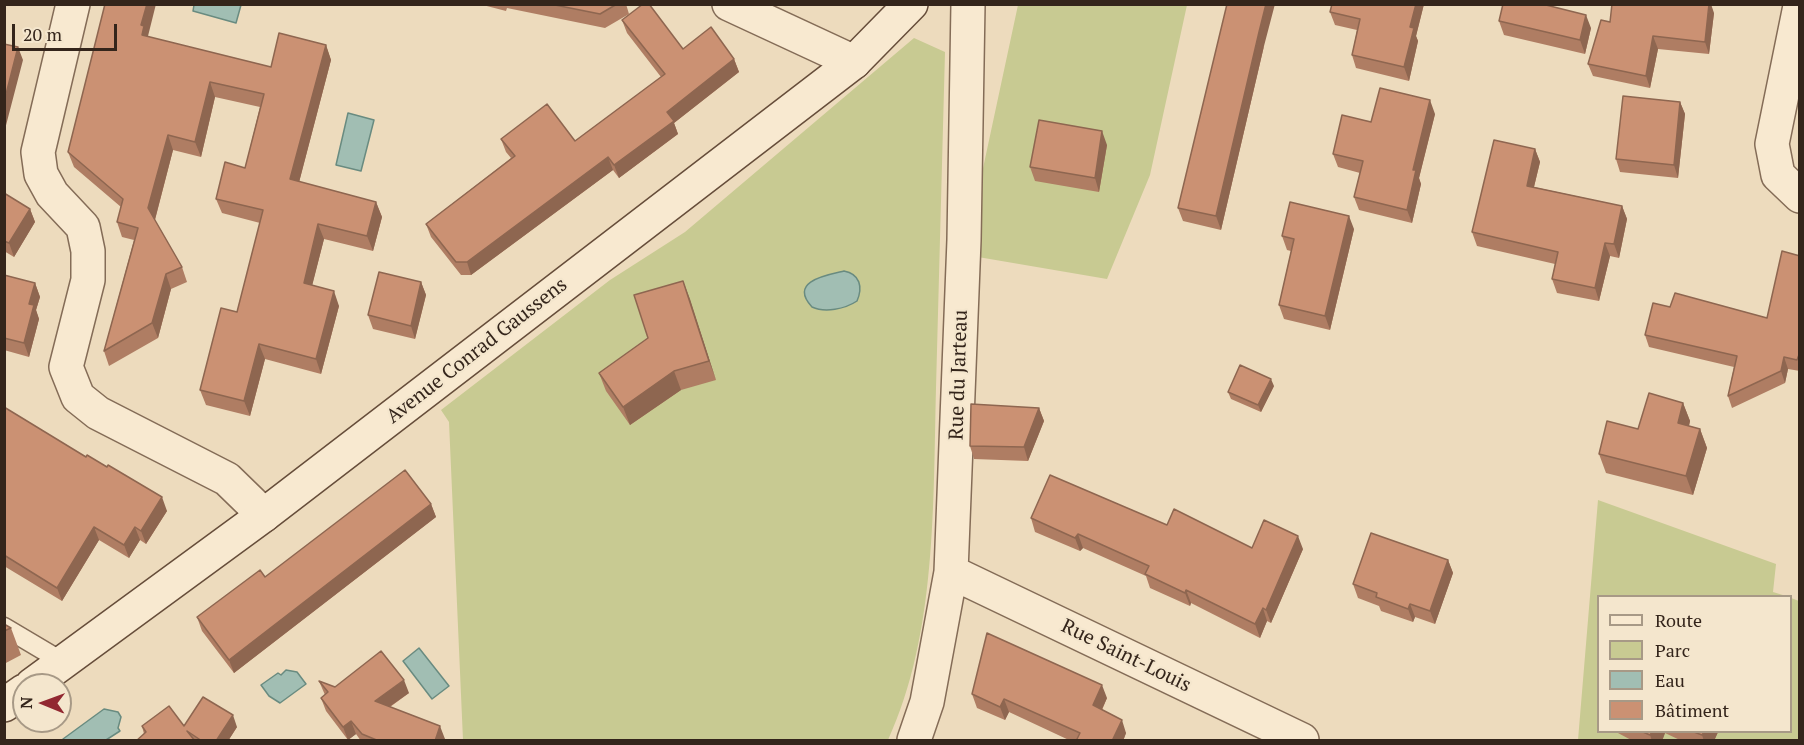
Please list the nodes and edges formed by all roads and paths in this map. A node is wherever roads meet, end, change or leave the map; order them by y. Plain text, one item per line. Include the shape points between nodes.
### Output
1 (73, 4) edge
2 (729, 4) edge
3 (911, 4) edge
4 (968, 4) edge
5 (1800, 6) edge
6 (854, 62) junction
7 (1800, 196) edge
8 (264, 515) junction
9 (951, 572) junction
10 (4, 627) edge
11 (63, 662) junction
12 (48, 673) edge
13 (914, 741) edge
14 (1302, 741) edge

1 - 8 street via 38,152 41,174 52,194 83,227 88,251 88,279 66,367 78,398 98,413 227,479
2 - 6 street
3 - 6 street, Avenue Conrad Gaussens
4 - 9 street, Rue du Jarteau via 964,240
5 - 7 street via 1772,144 1778,175
6 - 8 street, Avenue Conrad Gaussens
8 - 11 street, Avenue Conrad Gaussens
9 - 13 street, Rue du Jarteau via 927,702
9 - 14 street, Rue Saint-Louis
10 - 11 lane
11 - 12 street, Avenue Conrad Gaussens

